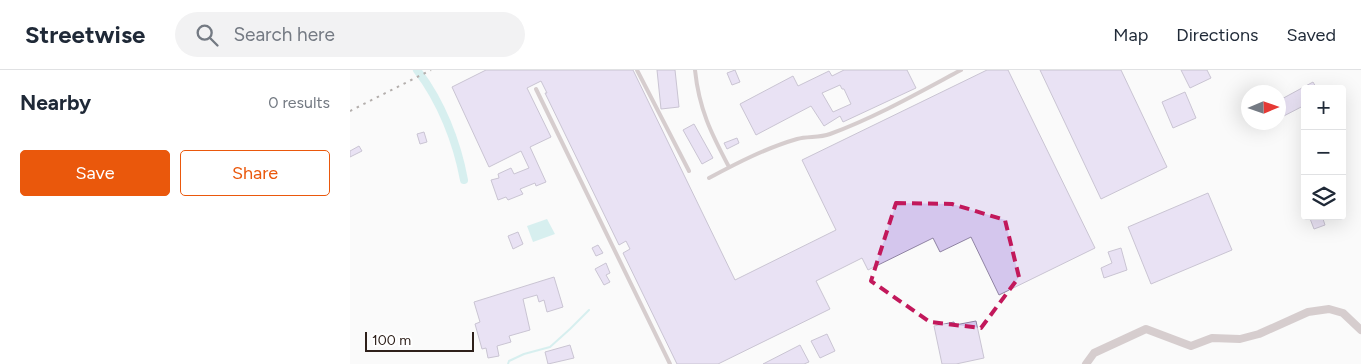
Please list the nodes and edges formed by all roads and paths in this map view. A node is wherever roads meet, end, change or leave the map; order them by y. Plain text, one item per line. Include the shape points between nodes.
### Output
1 (637, 70) edge
2 (695, 70) edge
3 (961, 70) edge
4 (536, 89) dead end
5 (729, 167) junction
6 (689, 171) dead end
7 (709, 178) dead end
8 (1361, 330) edge
9 (670, 364) edge
10 (1086, 364) edge

1 - 6 lane
2 - 5 lane via 702,110
3 - 5 lane via 854,125 828,135 796,139
4 - 9 lane
5 - 7 lane
8 - 10 street via 1343,314 1329,309 1308,312 1259,334 1240,339 1212,338 1191,346 1146,329 1094,353

